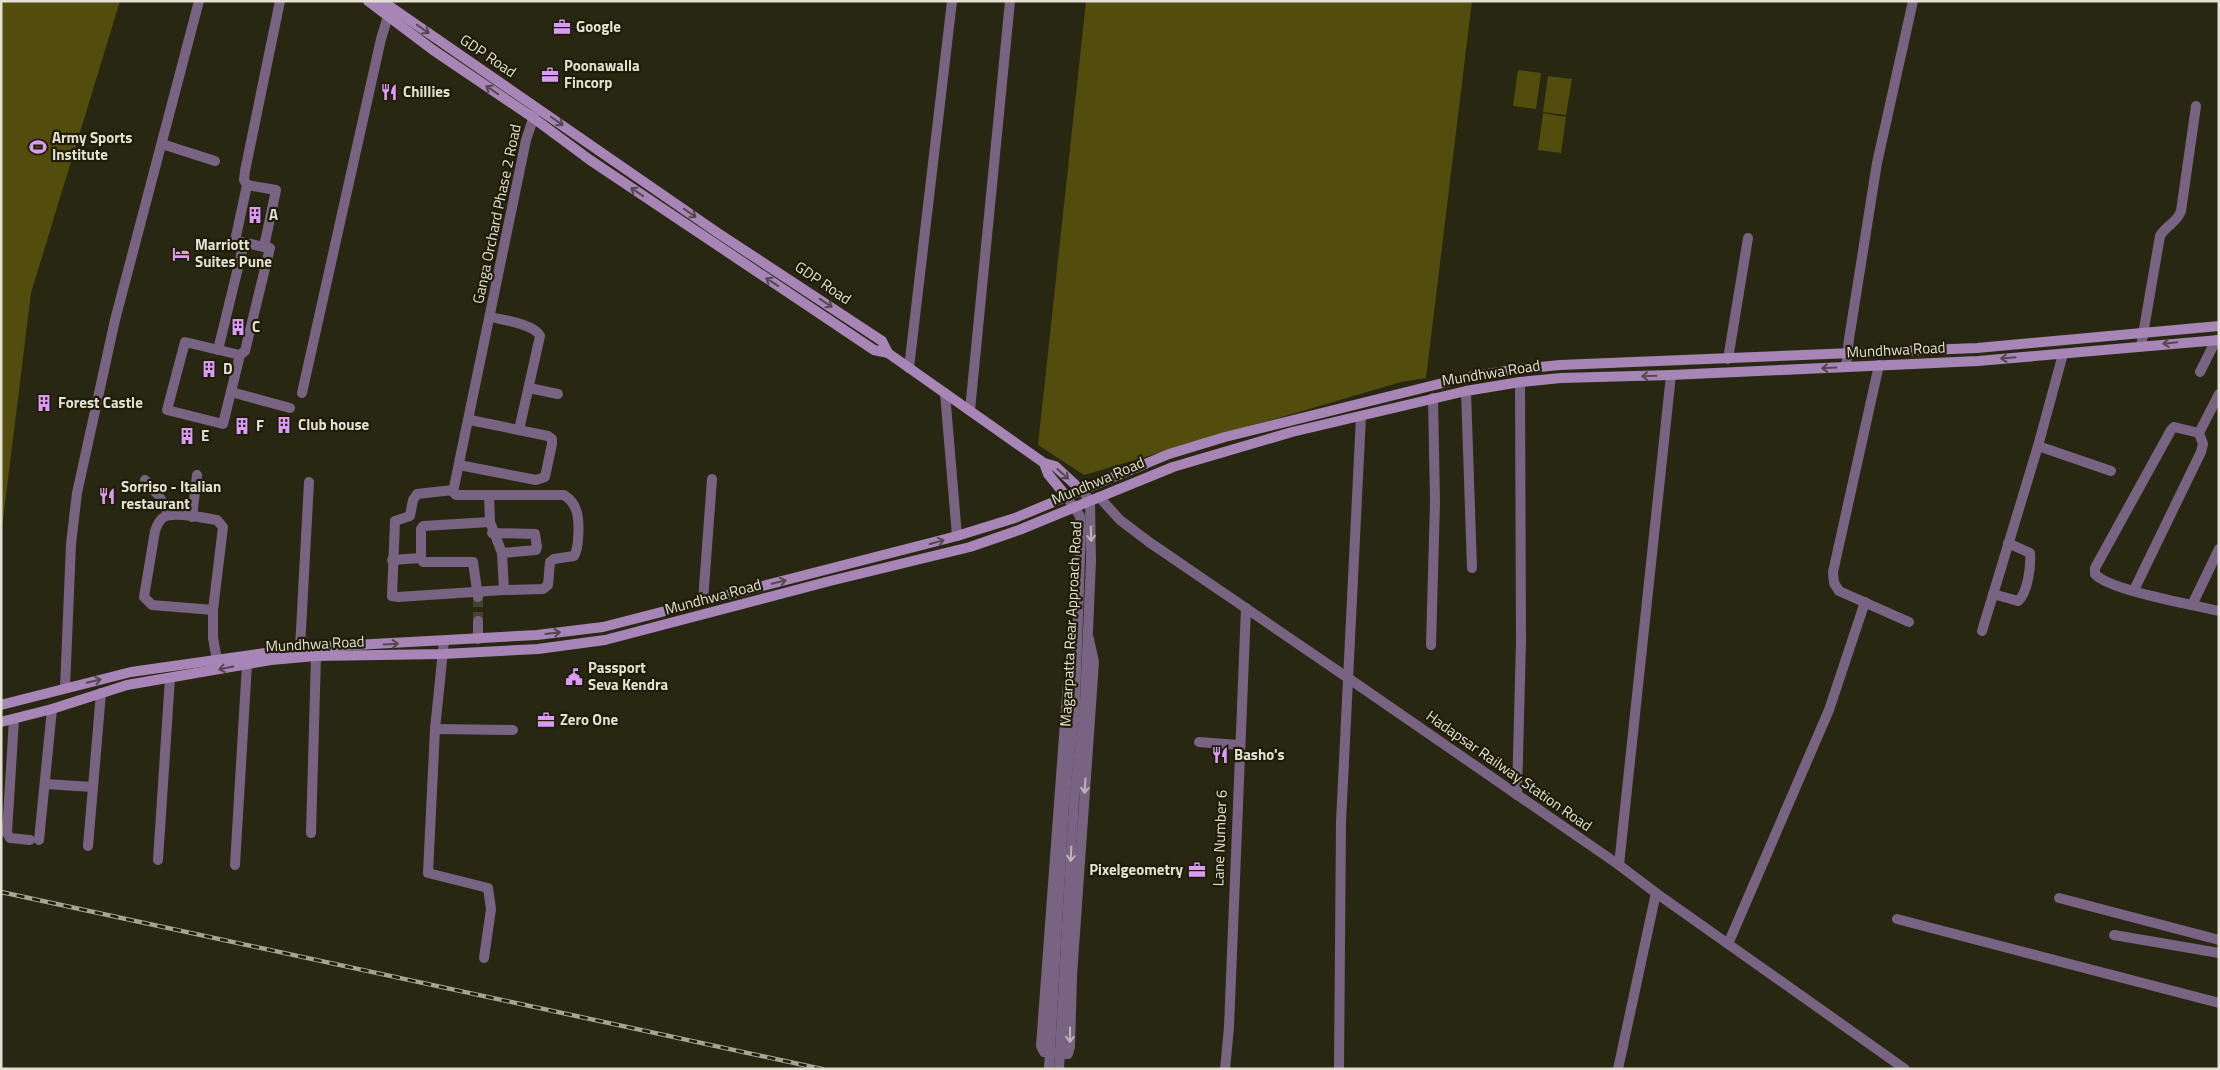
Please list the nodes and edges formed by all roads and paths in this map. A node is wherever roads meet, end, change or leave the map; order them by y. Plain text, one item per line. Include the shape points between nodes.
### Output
1 (199, 1) edge
2 (280, 1) edge
3 (368, 1) edge
4 (382, 1) edge
5 (952, 1) edge
6 (1010, 1) edge
7 (1913, 1) edge
8 (388, 16) junction
9 (2196, 106) dead end
10 (537, 107) junction
11 (532, 118) junction
12 (162, 144) junction
13 (215, 161) dead end
14 (247, 185) junction
15 (1748, 238) dead end
16 (244, 243) junction
17 (264, 247) junction
18 (491, 317) junction
19 (2219, 326) edge
20 (2190, 329) junction
21 (2142, 333) junction
22 (2217, 340) edge
23 (2190, 342) junction
24 (2141, 346) junction
25 (218, 350) junction
26 (888, 353) junction
27 (1848, 354) junction
28 (2063, 354) junction
29 (240, 355) junction
30 (1728, 359) junction
31 (1879, 366) junction
32 (1846, 367) junction
33 (909, 368) junction
34 (2200, 372) dead end
35 (1671, 375) junction
36 (1454, 380) junction
37 (1520, 382) junction
38 (529, 388) junction
39 (231, 392) junction
40 (1462, 392) junction
41 (302, 393) dead end
42 (945, 393) junction
43 (558, 394) dead end
44 (2219, 394) edge
45 (1433, 398) junction
46 (290, 408) dead end
47 (970, 410) junction
48 (1361, 416) junction
49 (470, 420) junction
50 (519, 430) junction
51 (2199, 434) junction
52 (2038, 446) junction
53 (1044, 462) junction
54 (459, 465) junction
55 (2111, 471) dead end
56 (197, 475) dead end
57 (712, 479) dead end
58 (145, 480) dead end
59 (309, 482) dead end
60 (453, 490) junction
61 (1081, 490) junction
62 (489, 496) junction
63 (1066, 496) junction
64 (1094, 498) junction
65 (1075, 506) junction
66 (170, 515) junction
67 (192, 517) junction
68 (491, 528) junction
69 (957, 536) junction
70 (2008, 543) junction
71 (2219, 549) edge
72 (502, 553) junction
73 (421, 558) junction
74 (876, 558) junction
75 (392, 560) junction
76 (1472, 568) dead end
77 (880, 570) junction
78 (504, 590) junction
79 (2134, 590) junction
80 (478, 594) junction
81 (1993, 594) junction
82 (703, 601) junction
83 (1865, 602) junction
84 (2192, 605) junction
85 (1246, 608) junction
86 (213, 610) junction
87 (2219, 611) edge
88 (478, 621) tunnel mouth
89 (1909, 622) dead end
90 (603, 627) junction
91 (1982, 631) dead end
92 (1087, 633) junction
93 (478, 639) junction
94 (605, 640) junction
95 (444, 641) junction
96 (1431, 645) dead end
97 (300, 648) junction
98 (443, 654) junction
99 (316, 656) junction
100 (1076, 659) junction
101 (217, 660) junction
102 (248, 664) junction
103 (170, 678) junction
104 (1348, 678) junction
105 (65, 688) junction
106 (101, 693) junction
107 (1080, 702) junction
108 (62, 705) junction
109 (52, 709) junction
110 (5, 715) edge
111 (436, 729) junction
112 (512, 730) dead end
113 (1199, 742) dead end
114 (1239, 745) junction
115 (45, 784) junction
116 (93, 787) junction
117 (1517, 795) junction
118 (312, 833) dead end
119 (88, 846) dead end
120 (158, 860) dead end
121 (235, 865) dead end
122 (1619, 865) junction
123 (1656, 894) junction
124 (2059, 898) dead end
125 (1897, 919) dead end
126 (2114, 935) dead end
127 (2219, 940) edge
128 (1728, 944) junction
129 (2219, 953) edge
130 (484, 958) dead end
131 (2219, 1003) edge
132 (1049, 1069) edge
133 (1059, 1069) edge
134 (1225, 1069) edge
135 (1339, 1069) edge
136 (1618, 1069) edge
137 (1905, 1069) edge

1 - 12 street
2 - 14 street via 245,171
3 - 8 main road, GDP Road
4 -> 10 main road, GDP Road
5 - 33 street
6 - 47 street
7 - 27 street via 1877,163
11 -> 8 main road, GDP Road
8 - 41 street
9 - 21 street via 2181,211 2178,219 2160,236
10 - 11 street, Ganga Orchard Phase 2 Road
10 -> 26 main road, GDP Road via 718,233 882,341
11 - 18 street, Ganga Orchard Phase 2 Road
26 -> 11 main road, GDP Road via 874,350
12 - 13 street
12 - 105 street via 114,320 77,493 71,544
14 - 16 street via 235,241
14 - 17 street via 276,190
15 - 30 street
16 - 17 street
16 - 25 street
17 - 29 street via 270,248 245,351
18 - 38 street, Ganga Orchard Phase 2 Road via 538,331 540,341
18 - 49 street, Ganga Orchard Phase 2 Road
19 - 20 main road, Mundhwa Road
20 - 21 main road, Mundhwa Road
20 - 23 main road
21 - 24 street
21 - 27 main road, Mundhwa Road via 1977,348
22 - 23 main road, Mundhwa Road
22 - 34 street
23 -> 24 main road, Mundhwa Road
24 - 28 main road, Mundhwa Road
25 - 29 street
25 - 39 street via 184,342 167,410 223,424
26 - 33 main road
27 - 30 main road, Mundhwa Road
27 - 32 street
28 -> 31 main road, Mundhwa Road
28 - 52 street
29 - 39 street
30 - 36 main road, Mundhwa Road via 1552,366
31 - 32 main road, Mundhwa Road
31 - 83 street via 1833,572 1839,591
32 -> 35 main road, Mundhwa Road
33 - 42 main road
35 -> 37 main road, Mundhwa Road
35 - 122 street
36 - 40 main road
36 - 61 main road, Mundhwa Road via 1225,437 1169,454
37 - 40 main road, Mundhwa Road
37 - 117 street via 1521,641
38 - 43 street
38 - 50 street, Ganga Orchard Phase 2 Road
39 - 46 street
40 - 45 main road, Mundhwa Road
40 - 76 street
42 - 47 main road
42 - 69 street
44 - 51 street
45 - 48 main road, Mundhwa Road
45 - 96 street via 1435,502
47 - 53 main road
48 - 64 main road, Mundhwa Road via 1229,449
48 - 104 street
49 - 50 street
49 - 54 street, Ganga Orchard Phase 2 Road
50 - 54 street via 552,439 546,477 541,480
51 - 79 street via 2203,444 2201,452
51 - 79 street via 2180,427 2171,430 2095,568 2099,579
52 - 55 street
52 - 70 street
53 -> 61 main road via 1055,466
53 - 63 main road, Magarpatta Rear Approach Road via 1048,474
54 - 60 street, Ganga Orchard Phase 2 Road
56 - 67 street
57 - 82 street
58 - 66 street
59 - 97 street
60 - 62 street via 456,495
60 - 75 street via 417,494 410,516 395,521
61 - 63 main road, Mundhwa Road
61 - 64 street
62 - 68 street
62 - 78 street via 564,495 571,500 577,512 578,551 574,556 550,562 548,585 542,589
63 - 65 street, Magarpatta Rear Approach Road
63 - 69 main road, Mundhwa Road via 1015,518
64 - 65 main road, Mundhwa Road
64 - 85 street, Hadapsar Railway Station Road via 1148,542
64 -> 92 street, Magarpatta Rear Approach Road
65 - 77 main road, Mundhwa Road via 970,547
65 - 100 street, Magarpatta Rear Approach Road via 1081,528
66 - 67 street
66 - 86 street via 159,522 155,530 144,597 152,605
67 - 86 street via 217,520 223,527
68 - 72 street
68 - 72 street via 536,534 536,550
68 - 73 street via 424,526 420,534
74 -> 69 main road, Mundhwa Road
70 - 81 street
70 - 81 street via 2030,553 2024,593 2018,601
71 - 84 street
72 - 78 street
73 - 75 street
73 - 80 street via 426,563 473,562
74 - 77 main road
82 -> 74 main road, Mundhwa Road
75 - 80 street via 392,596
77 - 94 main road, Mundhwa Road
78 - 80 street
79 - 84 street
81 - 91 street
82 - 90 main road, Mundhwa Road
83 - 89 street
83 - 128 street via 1829,710
84 - 87 street
85 - 104 street, Hadapsar Railway Station Road
85 - 114 street, Lane Number 6
86 - 101 street
88 - 93 street
93 -> 90 main road, Mundhwa Road
90 - 94 main road
92 -> 100 street via 1094,662 1072,976 1070,1052 1064,1054 1044,1052 1041,1046 1068,683
92 - 107 street, Magarpatta Rear Approach Road
93 - 95 main road, Mundhwa Road
94 - 98 main road, Mundhwa Road via 538,649
97 -> 95 main road, Mundhwa Road
95 - 98 street
97 - 101 main road, Mundhwa Road
98 - 99 main road, Mundhwa Road
98 - 111 street
99 - 102 main road, Mundhwa Road
99 - 118 street
100 - 107 street, Magarpatta Rear Approach Road
105 -> 101 main road, Mundhwa Road via 131,672
102 -> 103 main road, Mundhwa Road
102 - 121 street
103 - 106 main road, Mundhwa Road
103 - 120 street
104 - 117 street, Hadapsar Railway Station Road
104 - 135 street via 1341,822
105 - 110 main road, Mundhwa Road via 47,693
106 - 108 main road, Mundhwa Road
106 - 116 street
107 - 132 street, Magarpatta Rear Approach Road, bridge via 1064,802
107 -> 133 street, Magarpatta Rear Approach Road, bridge
108 - 109 main road, Mundhwa Road
108 - 110 main road via 53,704
109 - 110 main road, Mundhwa Road
109 - 115 street
110 - 115 street via 7,833 10,838 35,840
111 - 112 street
111 - 130 street via 428,873 488,888 491,909
113 - 114 street
114 - 134 street, Lane Number 6
115 - 116 street
116 - 119 street
117 - 122 street, Hadapsar Railway Station Road
122 - 123 street, Hadapsar Railway Station Road
123 - 128 street, Hadapsar Railway Station Road
123 - 136 street
124 - 127 street
125 - 131 street
126 - 129 street
128 - 137 street, Hadapsar Railway Station Road

